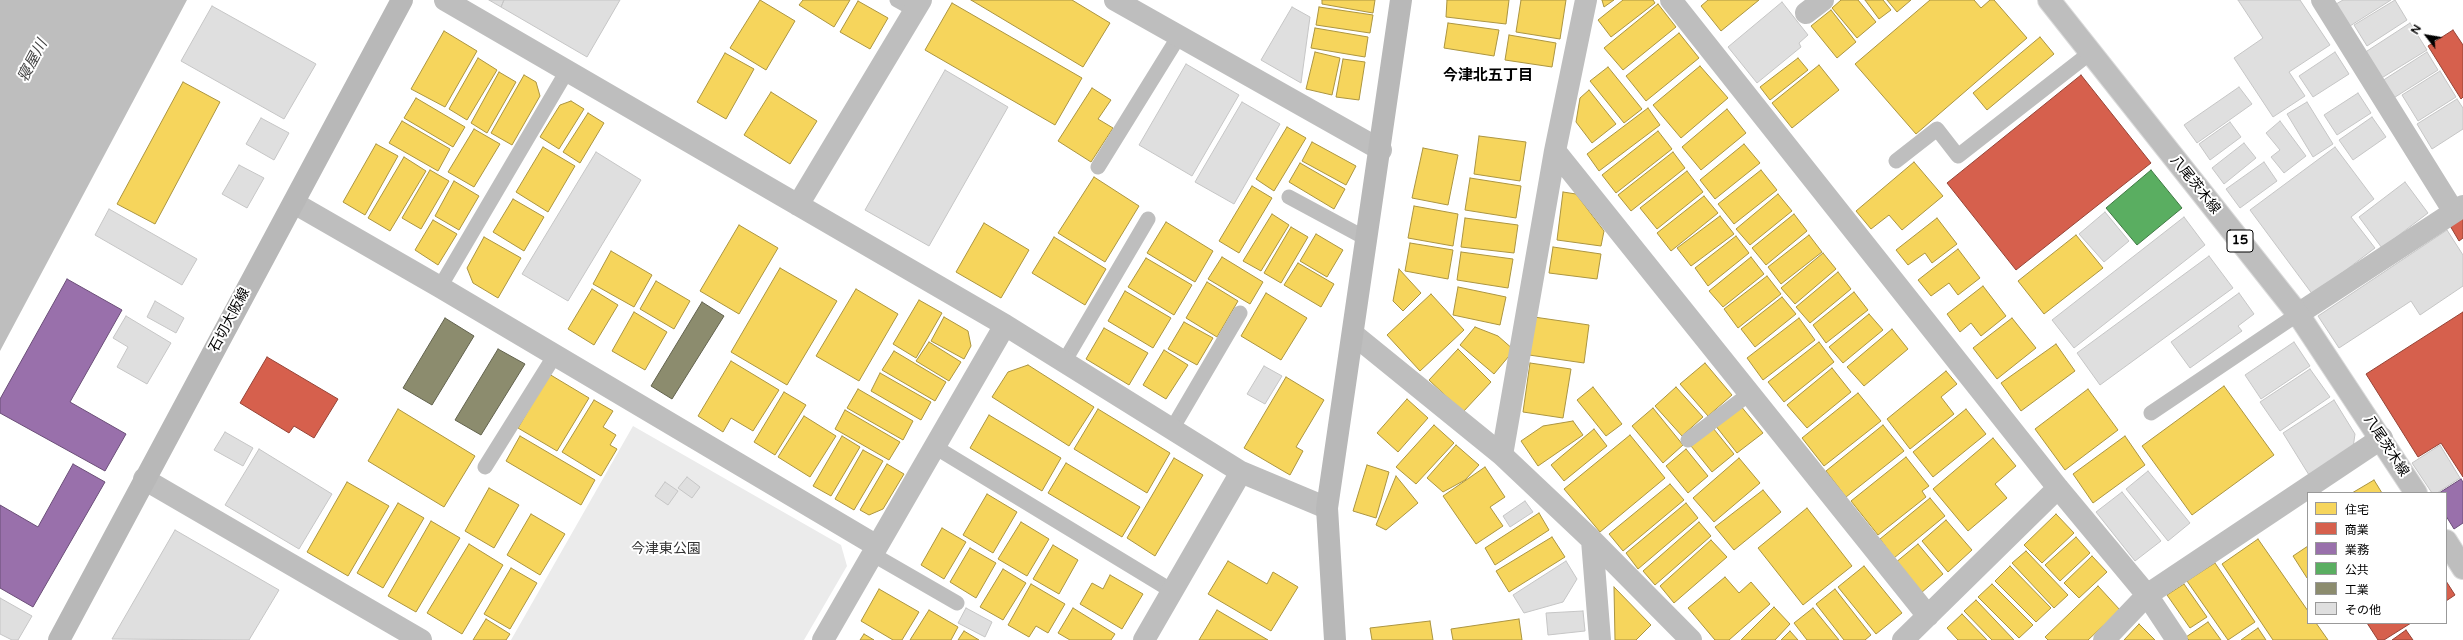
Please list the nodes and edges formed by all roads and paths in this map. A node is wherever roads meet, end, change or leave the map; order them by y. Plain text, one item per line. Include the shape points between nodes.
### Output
1 (402, 0) edge
2 (445, 0) edge
3 (1115, 0) edge
4 (1401, 0) edge
5 (1586, 0) edge
6 (1671, 0) edge
7 (1823, 0) edge
8 (2049, 0) edge
9 (2322, 0) edge
10 (911, 3) edge
11 (1806, 13) dead end
12 (1178, 36) junction
13 (2090, 53) junction
14 (567, 71) junction
15 (1380, 150) junction
16 (1555, 151) junction
17 (1896, 161) dead end
18 (1098, 167) dead end
19 (1289, 197) dead end
20 (294, 203) junction
21 (798, 205) junction
22 (2459, 209) edge
23 (1148, 219) dead end
24 (1367, 238) junction
25 (440, 287) junction
26 (1240, 313) dead end
27 (2298, 314) junction
28 (1005, 325) junction
29 (1353, 334) junction
30 (555, 355) junction
31 (1064, 362) junction
32 (1749, 394) junction
33 (2151, 413) dead end
34 (1172, 429) junction
35 (2382, 438) junction
36 (1688, 440) dead end
37 (935, 447) junction
38 (1502, 455) junction
39 (485, 467) dead end
40 (1241, 472) junction
41 (144, 479) junction
42 (2058, 488) junction
43 (2415, 492) edge
44 (1327, 508) junction
45 (1592, 540) junction
46 (875, 550) junction
47 (1172, 591) junction
48 (2147, 595) junction
49 (958, 603) dead end
50 (1928, 616) junction
51 (59, 640) edge
52 (421, 640) edge
53 (823, 640) edge
54 (1144, 640) edge
55 (1336, 640) edge
56 (1600, 640) edge
57 (1691, 640) edge
58 (1903, 640) edge
59 (2104, 640) edge
60 (2177, 640) edge

1 - 20 main road, 石切大阪線
2 - 14 street
3 - 12 street
4 - 15 main road
5 - 16 street
6 - 42 street
7 - 11 street
8 - 13 street, 八尾茨木線 / 15
9 - 22 street
10 - 21 street
12 - 15 street
12 - 18 lane
13 - 17 lane via 1958,156 1937,129
13 - 27 street, 八尾茨木線 / 15
14 - 21 street
14 - 25 lane
15 - 24 main road
16 - 32 street
16 - 38 street
19 - 24 lane
20 - 25 street
20 - 41 main road, 石切大阪線
21 - 28 street
22 - 27 street
23 - 31 lane
24 - 29 main road
25 - 30 street
26 - 34 lane
27 - 33 lane
27 - 35 street, 八尾茨木線 / 15
28 - 31 street
28 - 37 street
29 - 38 street
29 - 44 main road
30 - 39 lane
30 - 46 street
31 - 34 street
32 - 36 lane
32 - 50 street
34 - 40 street
35 - 43 street, 八尾茨木線 / 15
35 - 48 street
37 - 46 street
37 - 47 lane
38 - 45 street
40 - 44 street
40 - 47 street
41 - 51 main road, 石切大阪線
41 - 52 street
42 - 48 street
42 - 50 street
44 - 55 main road
45 - 56 street
45 - 57 street
46 - 49 lane
46 - 53 street
47 - 54 street
48 - 59 street
48 - 60 street
50 - 58 street

